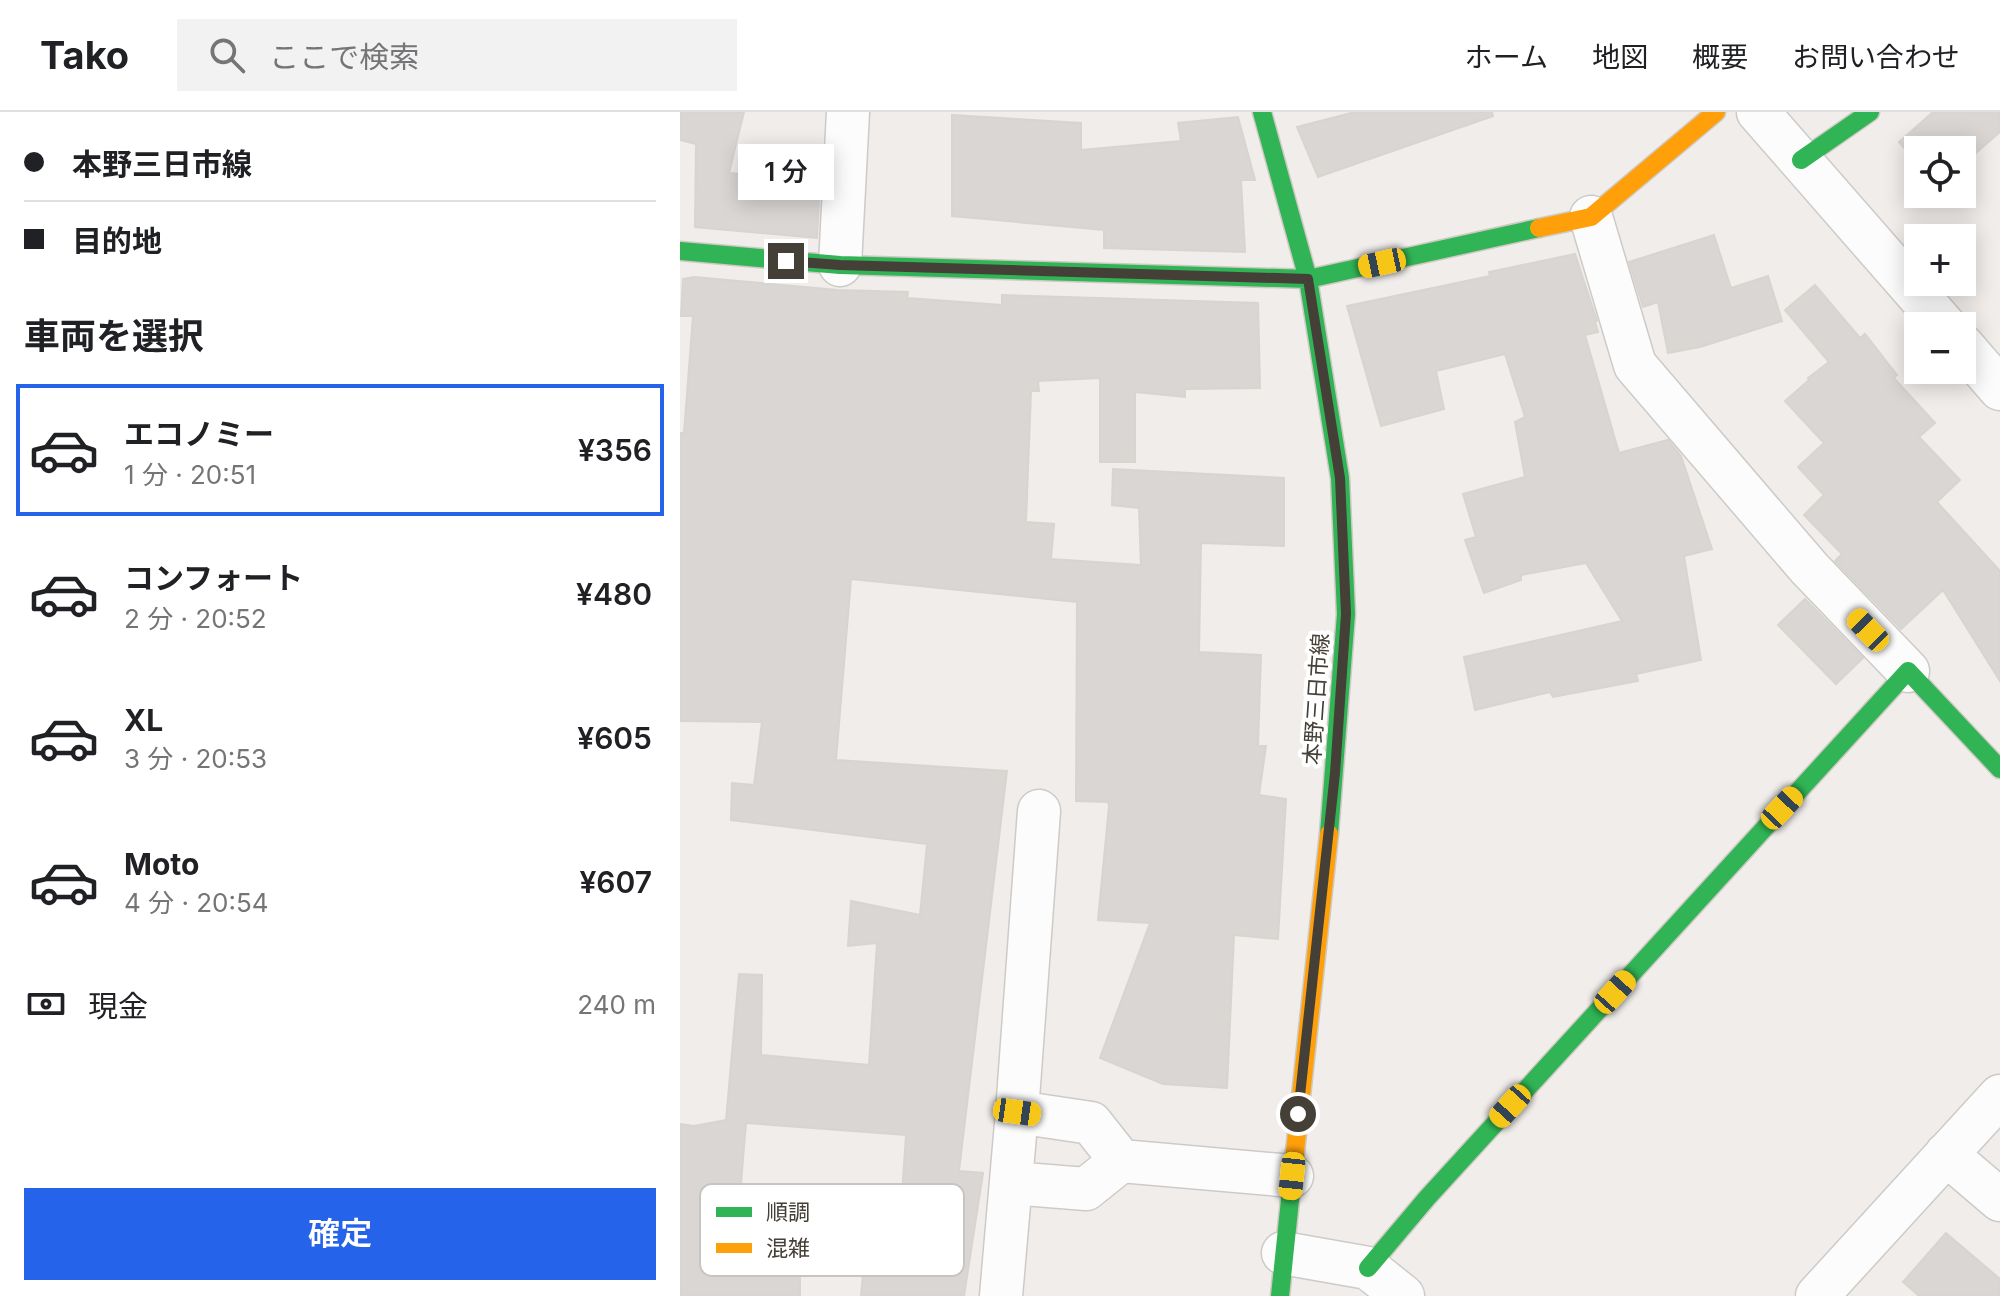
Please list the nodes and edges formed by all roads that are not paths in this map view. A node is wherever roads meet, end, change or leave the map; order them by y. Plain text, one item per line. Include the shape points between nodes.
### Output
1 (848, 112) edge
2 (1262, 112) edge
3 (1716, 112) edge
4 (1758, 112) edge
5 (1870, 112) edge
6 (1801, 160) junction
7 (1591, 217) junction
8 (680, 251) edge
9 (840, 265) junction
10 (1308, 279) junction
11 (1933, 312) edge
12 (1976, 361) edge
13 (2000, 389) edge
14 (1908, 671) junction
15 (2000, 769) edge
16 (1039, 811) dead end
17 (2000, 1096) edge
18 (1017, 1112) junction
19 (1946, 1154) junction
20 (1121, 1161) junction
21 (1292, 1176) junction
22 (1011, 1183) junction
23 (2000, 1200) edge
24 (1283, 1253) junction
25 (1368, 1268) junction
26 (1001, 1296) edge
27 (1280, 1296) edge
28 (1403, 1296) edge
29 (1817, 1296) edge

1 - 9 street
2 - 10 street, 本野三日市線
3 - 7 street
4 - 6 street
5 - 6 street
6 - 11 street
7 - 10 street
7 - 14 street via 1635,365 1809,568
8 - 9 street
9 - 10 street
10 - 21 street, 本野三日市線 via 1340,478 1346,614 1335,773
12 - 13 street
14 - 15 street
14 - 25 street
16 - 18 street
17 - 19 street
18 - 20 street via 1091,1123
18 - 22 street
19 - 23 street
19 - 29 street
20 - 21 street
20 - 22 street via 1086,1189
21 - 24 street, 本野三日市線
22 - 26 street
24 - 25 street
24 - 27 street, 本野三日市線
25 - 28 street

